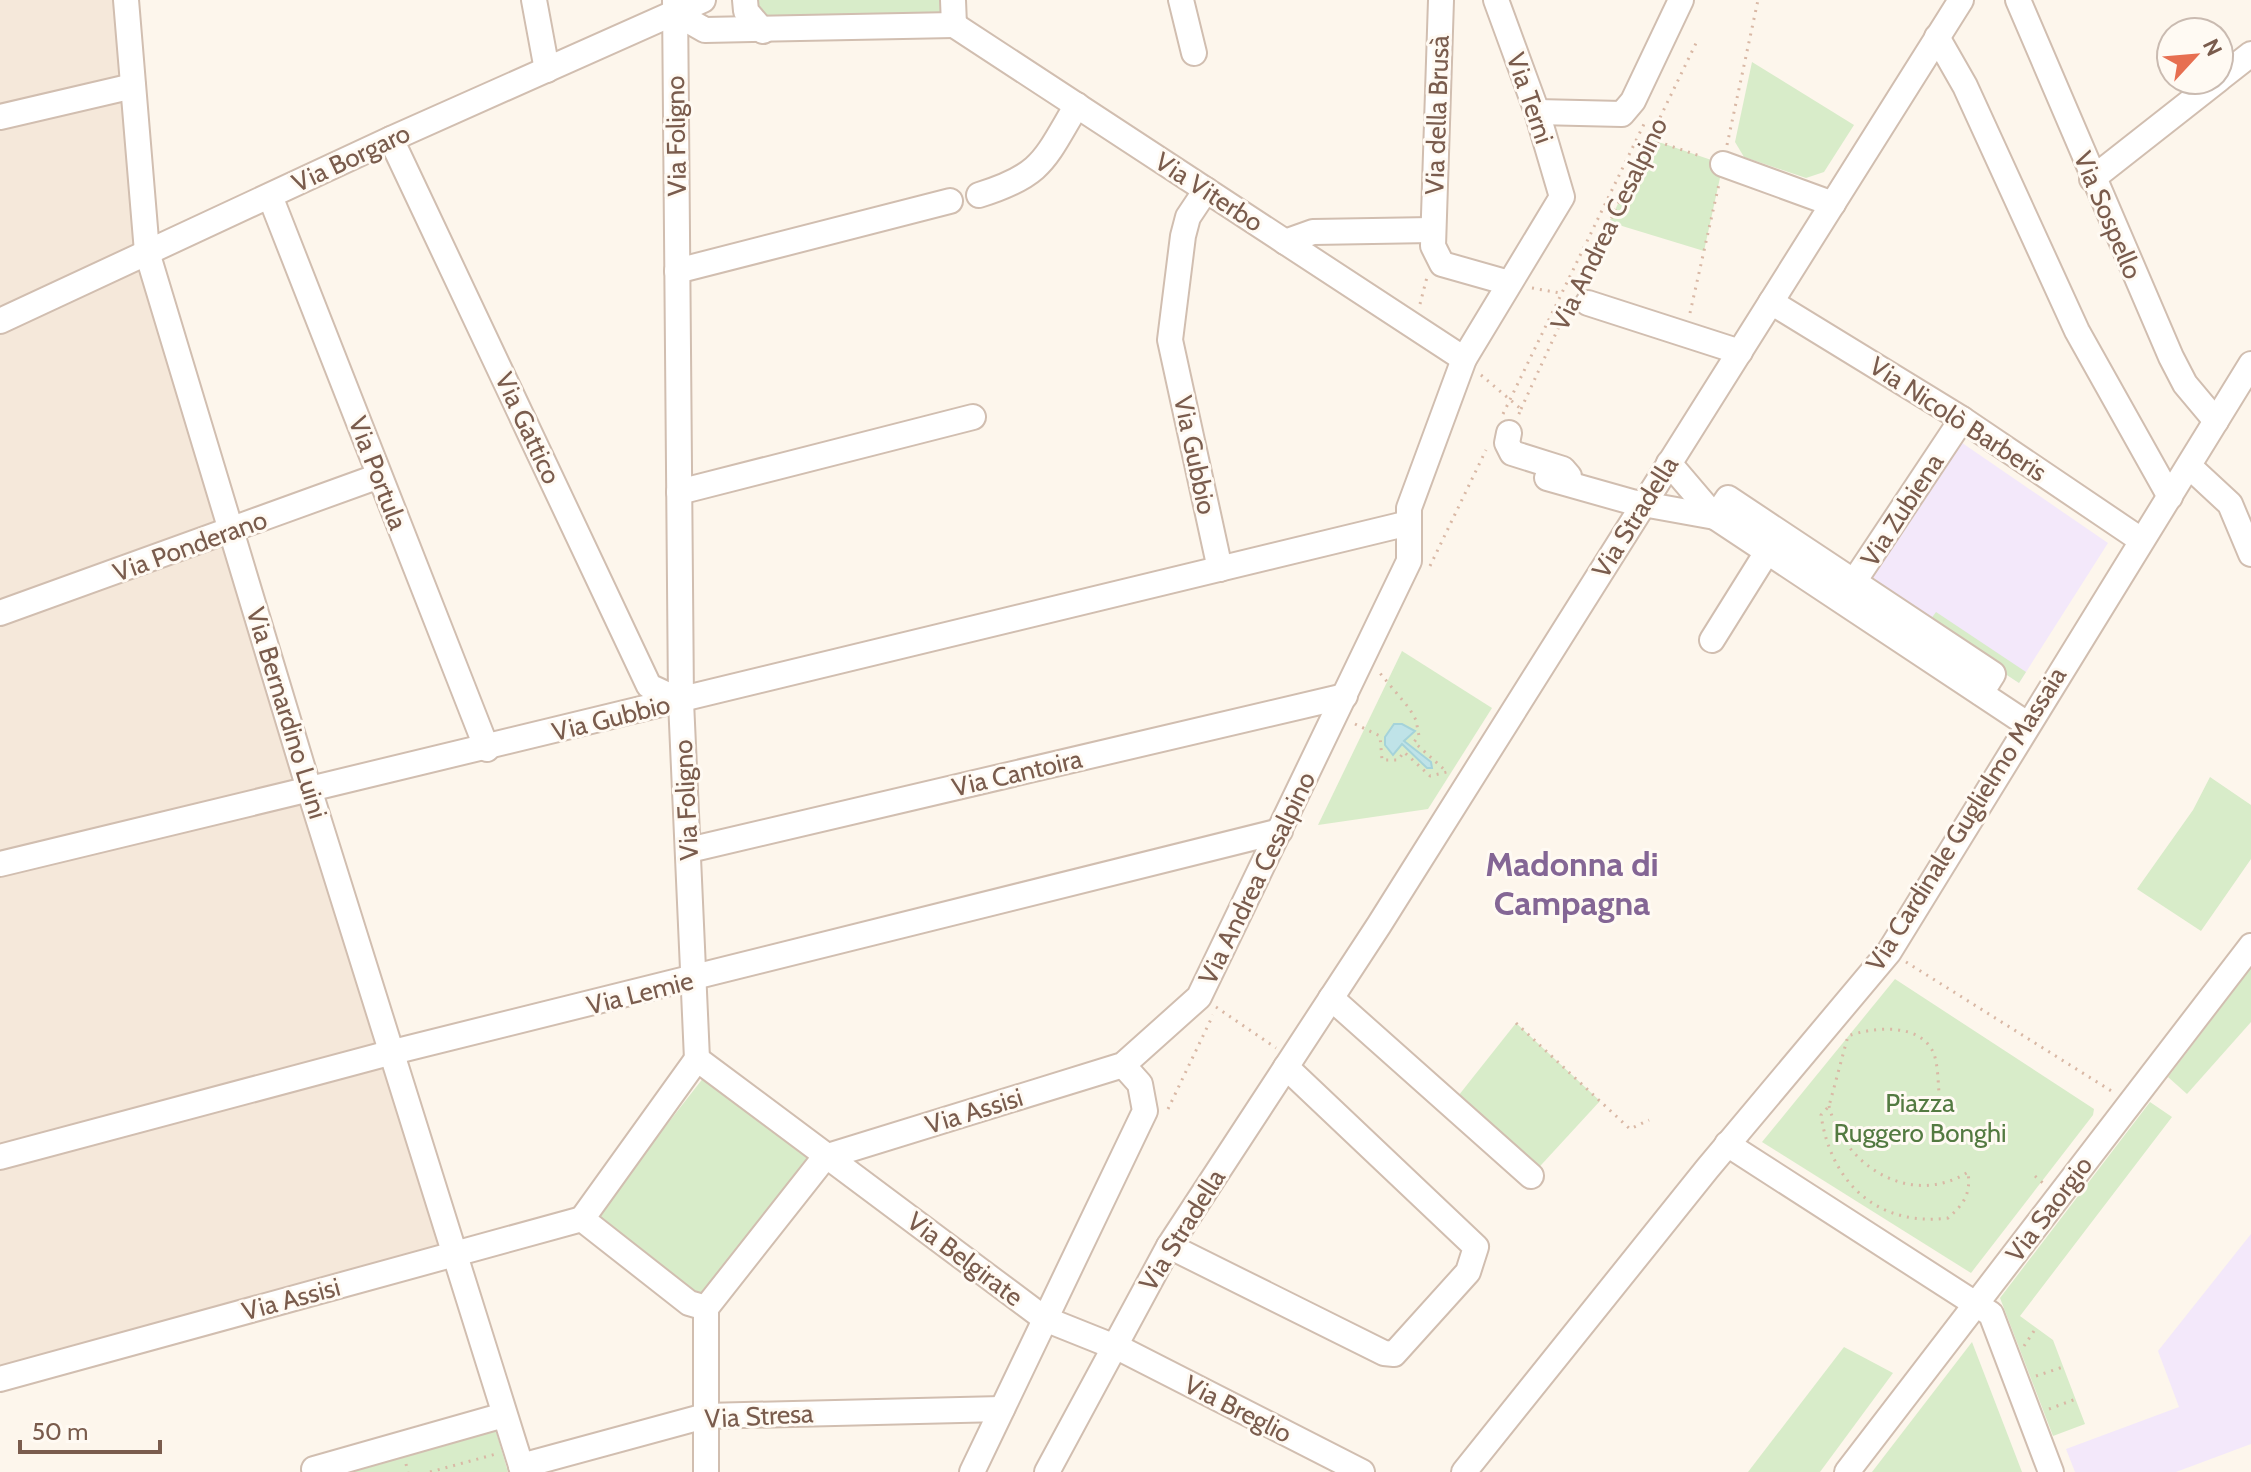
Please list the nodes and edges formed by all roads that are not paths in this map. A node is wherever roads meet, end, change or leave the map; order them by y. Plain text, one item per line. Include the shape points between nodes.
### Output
1 (126, 0) edge
2 (534, 0) edge
3 (703, 0) edge
4 (745, 0) edge
5 (953, 0) edge
6 (1181, 0) edge
7 (1441, 0) edge
8 (1496, 0) edge
9 (1681, 0) edge
10 (1961, 0) edge
11 (2018, 0) edge
12 (675, 7) edge
13 (954, 25) junction
14 (763, 31) junction
15 (1937, 37) junction
16 (1194, 53) dead end
17 (2251, 54) edge
18 (2235, 67) edge
19 (547, 70) junction
20 (133, 86) junction
21 (2198, 96) edge
22 (1077, 105) junction
23 (1537, 112) junction
24 (0, 117) edge
25 (391, 139) junction
26 (1723, 164) road end
27 (2092, 179) junction
28 (1206, 190) junction
29 (979, 195) dead end
30 (270, 196) junction
31 (950, 201) dead end
32 (1833, 204) junction
33 (1432, 238) junction
34 (1285, 242) junction
35 (147, 252) junction
36 (677, 271) junction
37 (1509, 283) junction
38 (1581, 300) road end
39 (1771, 302) junction
40 (0, 321) edge
41 (1740, 352) junction
42 (1464, 359) junction
43 (2251, 364) edge
44 (973, 417) dead end
45 (1962, 419) junction
46 (2216, 421) junction
47 (1509, 433) road end
48 (1669, 463) junction
49 (2189, 466) junction
50 (379, 476) junction
51 (1547, 478) dead end
52 (1578, 487) junction
53 (679, 492) junction
54 (2170, 497) junction
55 (1643, 504) junction
56 (1715, 517) junction
57 (1409, 523) junction
58 (231, 532) junction
59 (2141, 540) junction
60 (1767, 552) junction
61 (2251, 554) edge
62 (1220, 569) junction
63 (1848, 591) junction
64 (0, 613) edge
65 (1712, 640) dead end
66 (1345, 696) junction
67 (681, 701) junction
68 (2027, 724) junction
69 (487, 749) junction
70 (309, 789) junction
71 (1280, 831) junction
72 (689, 850) junction
73 (0, 864) edge
74 (2251, 946) edge
75 (692, 981) junction
76 (1331, 998) junction
77 (393, 1052) junction
78 (697, 1059) junction
79 (1289, 1063) junction
80 (1123, 1065) junction
81 (1727, 1144) junction
82 (0, 1157) edge
83 (825, 1157) junction
84 (1531, 1176) dead end
85 (582, 1219) junction
86 (1169, 1246) junction
87 (455, 1255) junction
88 (1976, 1305) junction
89 (706, 1308) junction
90 (1045, 1319) junction
91 (1114, 1346) junction
92 (0, 1379) edge
93 (1002, 1409) junction
94 (504, 1415) junction
95 (705, 1416) junction
96 (520, 1462) edge
97 (314, 1469) dead end
98 (706, 1472) edge
99 (972, 1472) edge
100 (1047, 1472) edge
101 (1362, 1472) edge
102 (1464, 1472) edge
103 (1847, 1472) edge
104 (2051, 1472) edge

1 - 20 street, Via Bernardino Luini
2 - 19 street
3 - 12 street, Via Borgaro
4 - 14 street via 746,11
5 - 13 street
6 - 16 street
7 - 33 street, Via della Brusà
8 - 23 street, Via Terni
9 - 23 street, Via Andrea Cesalpino via 1622,114
10 - 15 street, Via Stradella
11 - 27 street, Via Sospello
12 - 14 street via 705,30
12 - 19 street, Via Borgaro
12 - 36 street, Via Foligno
13 - 14 street
13 - 22 street, Via Viterbo
15 - 32 street, Via Stradella
15 - 54 street via 1965,86 2077,331
17 - 18 street
19 - 25 street, Via Borgaro
20 - 24 street
20 - 35 street, Via Bernardino Luini
21 - 27 street
22 - 28 street, Via Viterbo
22 - 29 street via 1032,174
23 - 37 street, Via Terni via 1562,197
25 - 30 street, Via Borgaro
25 - 67 street, Via Gattico via 649,686
26 - 32 street
27 - 46 street, Via Sospello via 2171,357 2185,384
28 - 34 street, Via Viterbo
28 - 62 street, Via Gubbio via 1188,217 1183,236 1170,340
30 - 35 street, Via Borgaro
30 - 50 street, Via Portula
31 - 36 street
32 - 39 street, Via Stradella
33 - 34 street, Via della Brusà via 1313,232
33 - 37 street via 1442,264
34 - 42 street, Via Viterbo
35 - 40 street, Via Borgaro
35 - 58 street, Via Bernardino Luini
36 - 53 street, Via Foligno
37 - 42 street
38 - 41 street
39 - 41 street, Via Stradella
39 - 45 street, Via Nicolò Barberis
41 - 48 street, Via Stradella
42 - 57 street via 1409,508
43 - 46 street, Via Cardinale Guglielmo Massaia
44 - 53 street
45 - 59 street, Via Nicolò Barberis
45 - 63 street, Via Zubiena
46 - 49 street, Via Cardinale Guglielmo Massaia
47 - 52 street via 1512,453 1563,469
48 - 55 street, Via Stradella
48 - 56 street
49 - 54 street, Via Cardinale Guglielmo Massaia
49 - 61 street via 2230,504
50 - 58 street, Via Ponderano
50 - 69 street, Via Portula
51 - 52 street
52 - 55 street
53 - 67 street, Via Foligno
54 - 59 street, Via Cardinale Guglielmo Massaia
55 - 56 street
55 - 76 street, Via Stradella
56 - 60 street
56 - 63 street via 1728,498
57 - 62 street, Via Gubbio
57 - 66 street, Via Andrea Cesalpino via 1409,561
58 - 64 street, Via Ponderano
58 - 70 street, Via Bernardino Luini
59 - 68 street, Via Cardinale Guglielmo Massaia
60 - 63 street
60 - 65 street
62 - 67 street, Via Gubbio
63 - 68 street
66 - 71 street, Via Andrea Cesalpino
66 - 72 street, Via Cantoira
67 - 69 street, Via Gubbio
67 - 72 street, Via Foligno
68 - 81 street, Via Cardinale Guglielmo Massaia via 1889,952
69 - 70 street, Via Gubbio
70 - 73 street, Via Gubbio
70 - 77 street, Via Bernardino Luini
71 - 75 street, Via Lemie
71 - 80 street, Via Andrea Cesalpino via 1199,997
72 - 75 street, Via Foligno
74 - 88 street, Via Saorgio
75 - 77 street, Via Lemie
75 - 78 street, Via Foligno
76 - 79 street, Via Stradella
76 - 84 street
77 - 82 street, Via Lemie
77 - 87 street, Via Bernardino Luini
78 - 83 street, Via Belgirate
78 - 85 street
79 - 86 street, Via Stradella
79 - 86 street via 1476,1247 1468,1272 1394,1354
80 - 83 street, Via Assisi
80 - 90 street via 1140,1084 1145,1111
81 - 88 street
81 - 102 street, Via Cardinale Guglielmo Massaia
83 - 89 street
83 - 90 street, Via Belgirate
85 - 87 street, Via Assisi
85 - 89 street via 689,1303
86 - 91 street, Via Stradella
87 - 92 street, Via Assisi
87 - 94 street, Via Bernardino Luini
88 - 103 street, Via Saorgio
88 - 104 street via 1991,1314
89 - 95 street
90 - 91 street, Via Belgirate
90 - 93 street
91 - 100 street, Via Stradella
91 - 101 street, Via Breglio
93 - 95 street, Via Stresa
93 - 99 street
94 - 96 street, Via Bernardino Luini
94 - 97 street
95 - 96 street, Via Stresa
95 - 98 street

